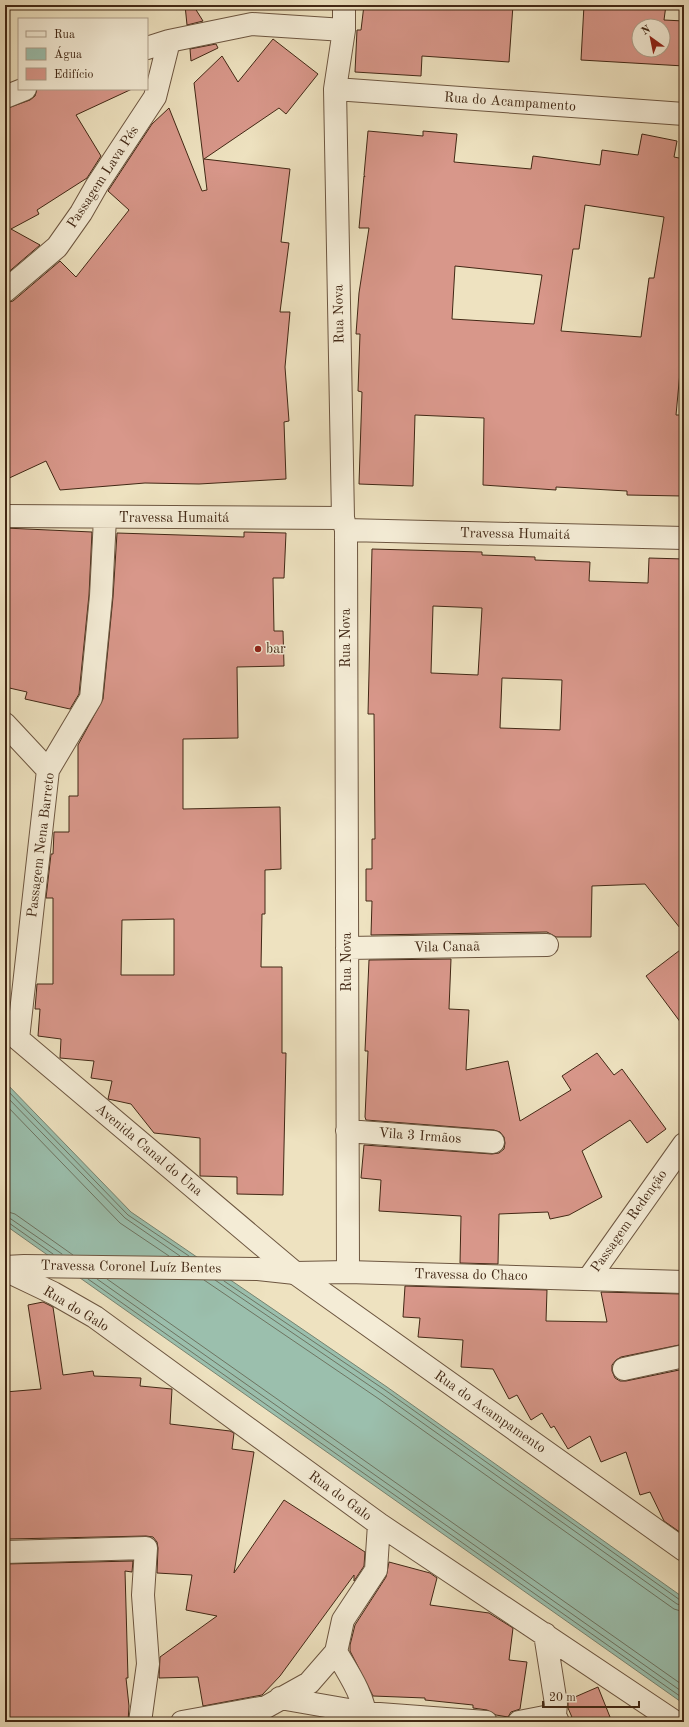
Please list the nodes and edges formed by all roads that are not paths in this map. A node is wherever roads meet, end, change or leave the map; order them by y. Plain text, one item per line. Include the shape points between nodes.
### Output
1 (344, 5) edge
2 (344, 30) junction
3 (169, 41) junction
4 (148, 48) edge
5 (335, 89) junction
6 (22, 90) edge
7 (5, 97) edge
8 (684, 114) edge
9 (5, 291) edge
10 (5, 516) edge
11 (105, 518) junction
12 (344, 524) junction
13 (684, 538) edge
14 (5, 724) edge
15 (48, 770) junction
16 (547, 945) dead end
17 (347, 948) junction
18 (11, 1032) edge
19 (348, 1131) junction
20 (493, 1142) dead end
21 (684, 1144) edge
22 (11, 1268) edge
23 (258, 1269) joint
24 (348, 1272) junction
25 (295, 1273) junction
26 (589, 1278) junction
27 (684, 1282) edge
28 (684, 1356) edge
29 (624, 1370) dead end
30 (379, 1524) junction
31 (684, 1550) edge
32 (5, 1552) edge
33 (545, 1634) junction
34 (336, 1652) junction
35 (280, 1698) junction
36 (366, 1718) edge
37 (557, 1718) edge
38 (140, 1722) edge
39 (182, 1722) edge
40 (486, 1722) edge
41 (519, 1722) edge
42 (675, 1722) edge

1 - 2 street, Rua Nova
2 - 3 street via 252,24
2 - 5 street, Rua Nova
3 - 4 street
3 - 9 street, Passagem Lava Pés via 155,97 81,213 57,247
5 - 8 street, Rua do Acampamento
5 - 12 street, Rua Nova
6 - 7 street
10 - 11 street, Travessa Humaitá
11 - 12 street, Travessa Humaitá
11 - 15 street, Passagem Nena Barreto via 101,596 91,698
12 - 13 street, Travessa Humaitá
12 - 17 street, Rua Nova
14 - 15 street
15 - 18 street, Passagem Nena Barreto
16 - 17 street, Vila Canaã
17 - 19 street, Rua Nova
18 - 25 street, Avenida Canal do Una
19 - 20 street, Vila 3 Irmãos
19 - 24 street, Rua Nova
21 - 26 street, Passagem Redenção
22 - 23 street, Travessa Coronel Luíz Bentes
22 - 30 street, Rua do Galo via 95,1317
23 - 25 street, Travessa do Chaco
24 - 25 street, Travessa do Chaco
24 - 26 street, Travessa do Chaco
25 - 31 street, Rua do Acampamento
26 - 27 street, Travessa do Chaco
28 - 29 street
30 - 33 street, Rua do Galo
30 - 34 street via 376,1570 343,1620
32 - 38 street via 146,1548 143,1595 148,1664
33 - 37 street
33 - 42 street, Rua do Galo
34 - 35 street via 309,1682
34 - 36 street via 353,1680
35 - 36 street
35 - 39 street via 266,1707
36 - 40 street
37 - 41 street

